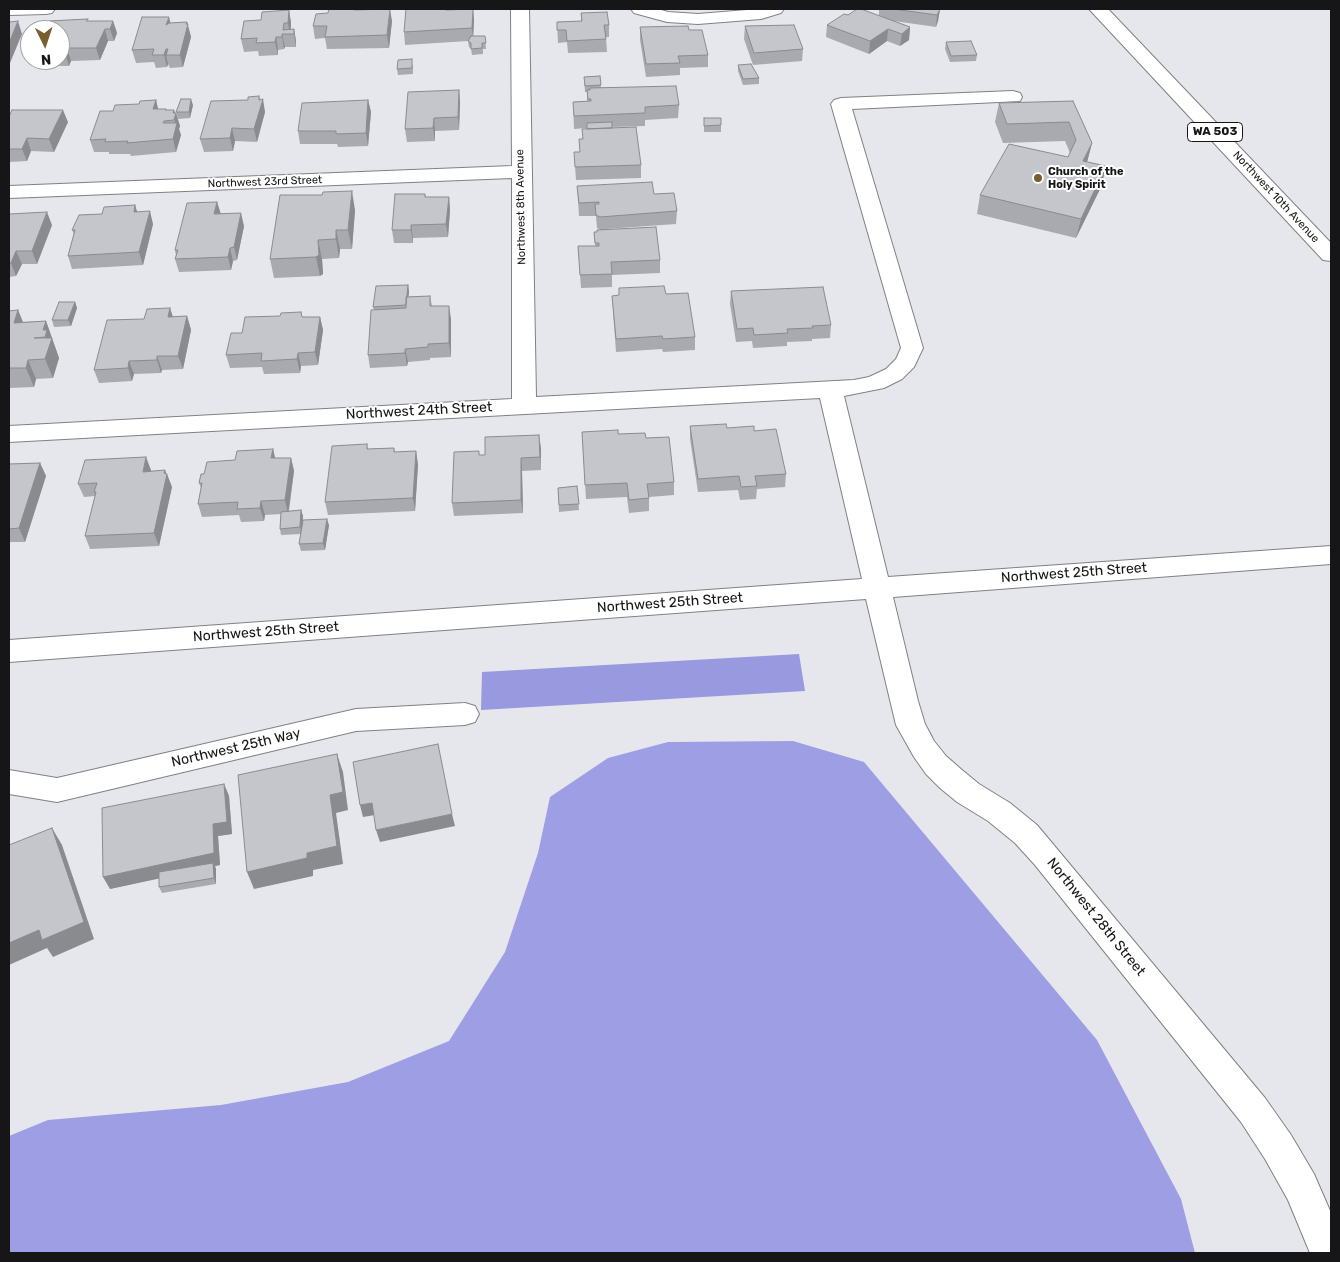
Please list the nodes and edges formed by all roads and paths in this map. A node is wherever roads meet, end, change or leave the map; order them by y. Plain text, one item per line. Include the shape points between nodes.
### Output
1 (46, 9) edge
2 (520, 9) edge
3 (640, 9) edge
4 (775, 9) edge
5 (1098, 9) edge
6 (9, 10) edge
7 (1013, 97) dead end
8 (521, 172) junction
9 (9, 192) edge
10 (1331, 255) edge
11 (830, 389) junction
12 (524, 405) junction
13 (9, 434) edge
14 (1331, 555) edge
15 (878, 587) junction
16 (9, 651) edge
17 (465, 714) dead end
18 (9, 782) edge
19 (1329, 1253) edge

1 - 6 street
2 - 8 street, Northwest 8th Avenue
3 - 4 street via 667,17 698,19 753,15
5 - 10 street, Northwest 10th Avenue / WA 503
7 - 11 street, Northwest 24th Street via 841,104 912,348 906,362 882,380 854,388
8 - 9 street, Northwest 23rd Street
8 - 12 street, Northwest 8th Avenue
11 - 12 street, Northwest 24th Street
11 - 15 street, Northwest 28th Street
12 - 13 street, Northwest 24th Street
14 - 15 street, Northwest 25th Street
15 - 16 street, Northwest 25th Street
15 - 19 street, Northwest 28th Street via 904,702 911,725 924,749 951,779 1026,834 1253,1110 1301,1187
17 - 18 street, Northwest 25th Way via 356,720 57,790

